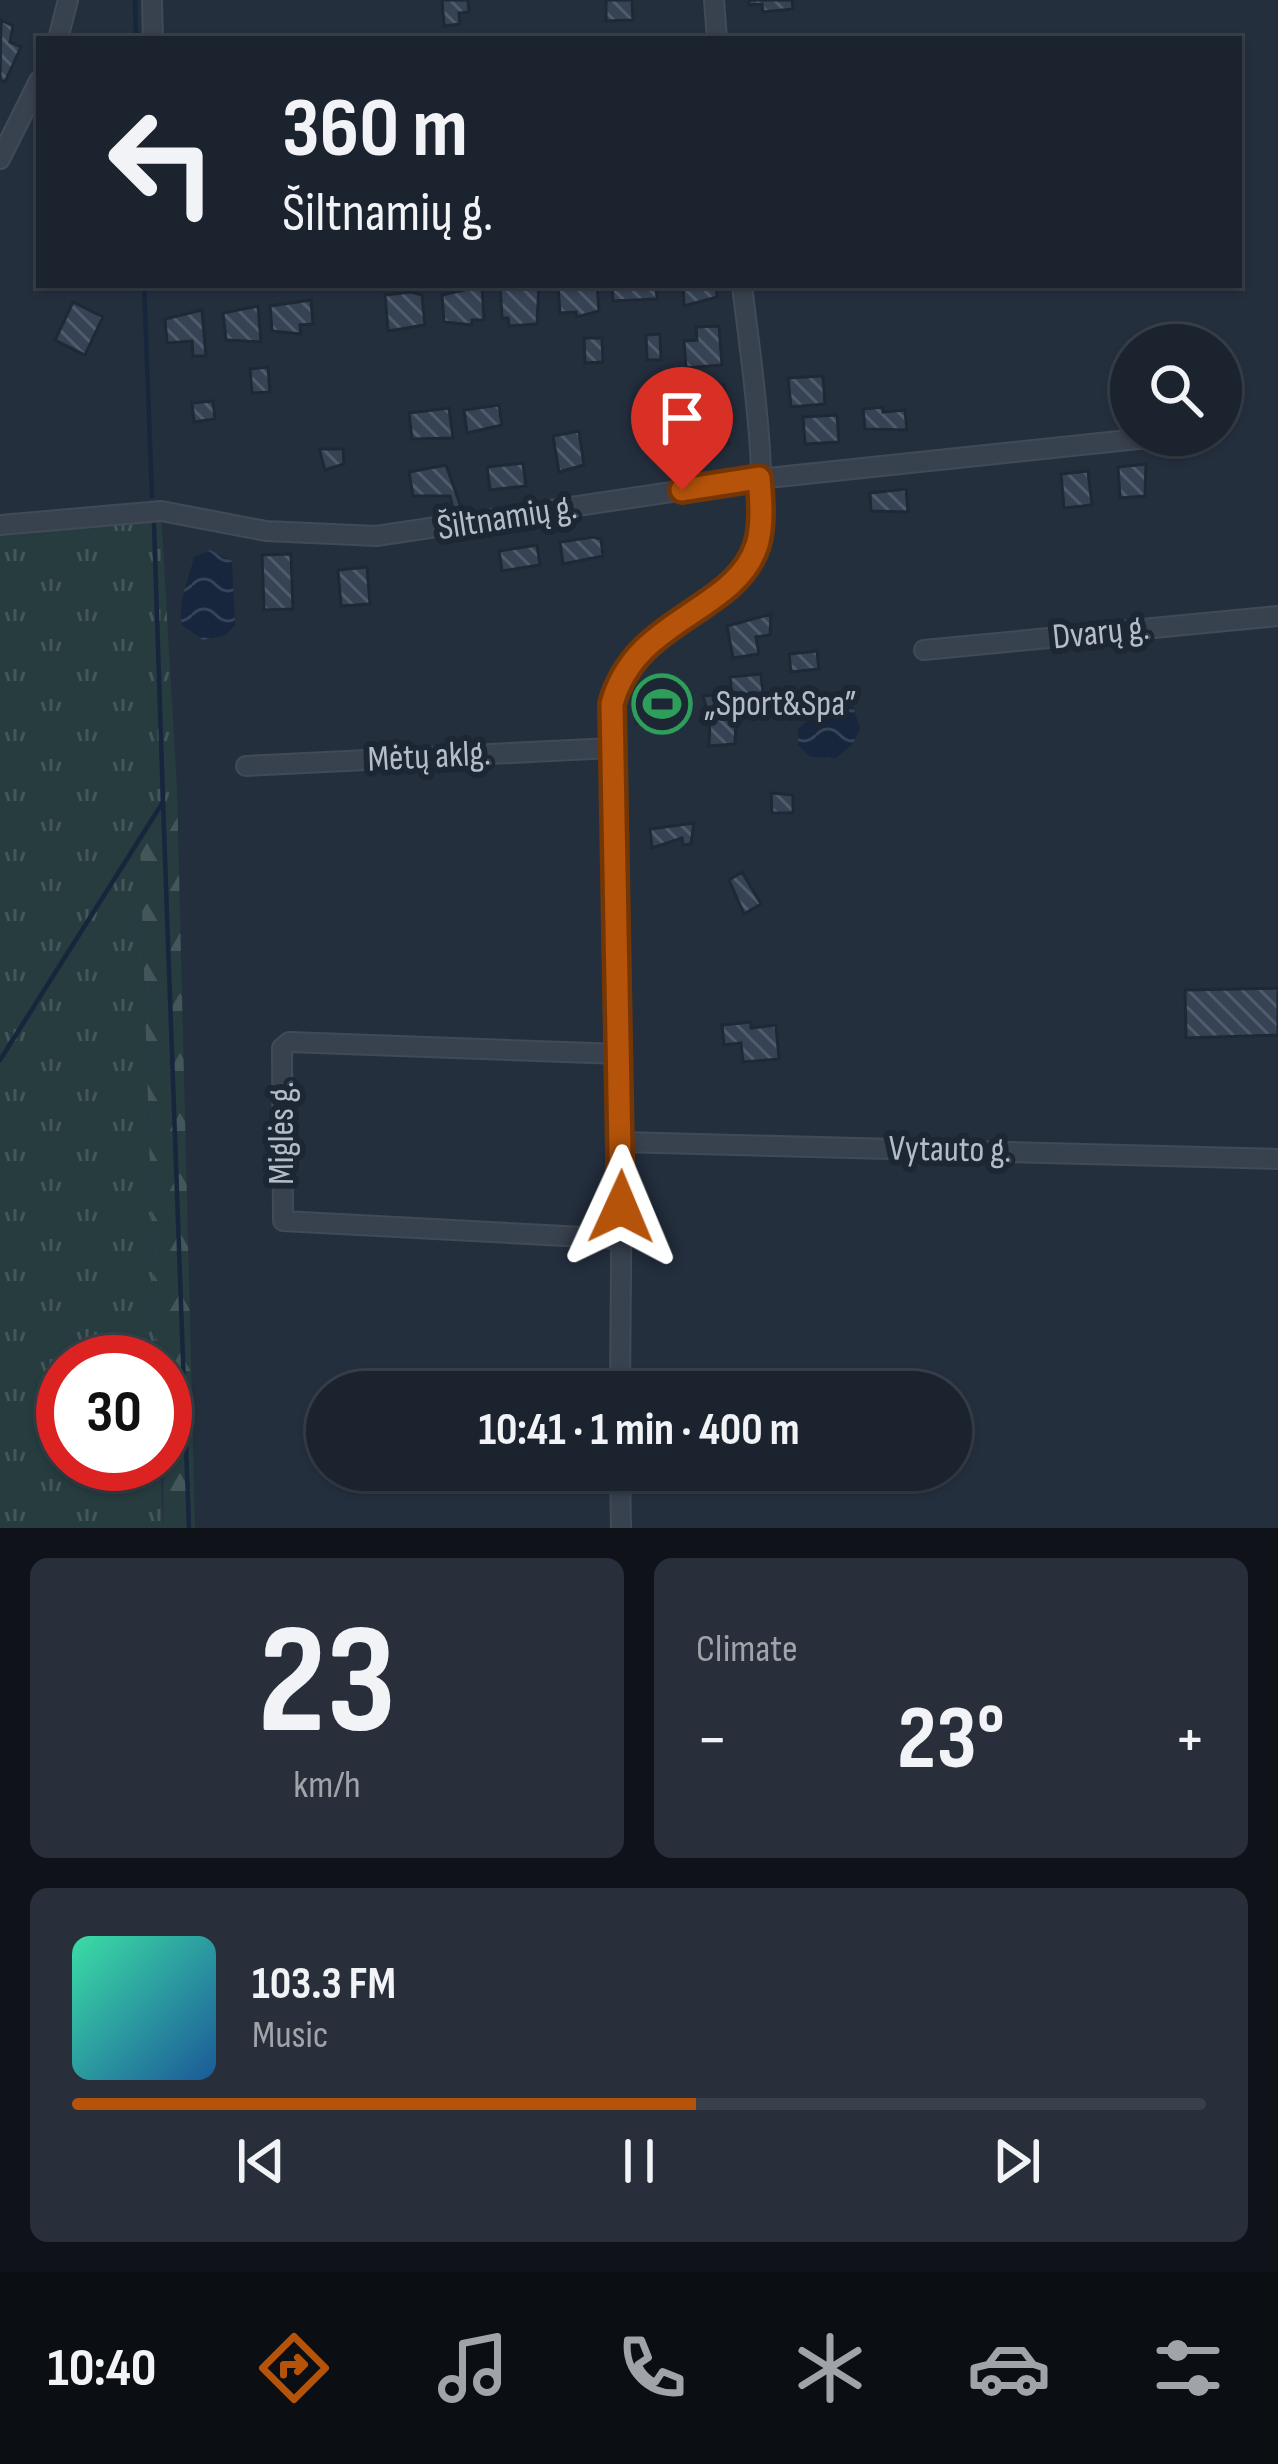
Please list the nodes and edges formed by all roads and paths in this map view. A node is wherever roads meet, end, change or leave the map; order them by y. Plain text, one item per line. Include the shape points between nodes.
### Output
1 (68, 0) edge
2 (152, 0) edge
3 (714, 0) edge
4 (59, 36) edge
5 (153, 36) edge
6 (717, 36) edge
7 (36, 87) edge
8 (0, 159) edge
9 (742, 288) edge
10 (1110, 442) edge
11 (759, 478) junction
12 (0, 525) edge
13 (1278, 616) edge
14 (924, 650) dead end
15 (612, 748) junction
16 (246, 766) dead end
17 (620, 1054) junction
18 (622, 1142) junction
19 (1278, 1159) edge
20 (621, 1239) junction
21 (620, 1371) edge
22 (620, 1491) edge
23 (621, 1528) edge

1 - 4 street
2 - 5 street
3 - 6 street
7 - 8 street
9 - 11 street
10 - 11 street, Šiltnamių g.
11 - 12 street, Šiltnamių g. via 376,536 266,531 161,511
11 - 15 street via 760,530 747,565 630,660 612,704
13 - 14 street, Dvarų g.
15 - 16 street, Mėtų aklg.
15 - 17 street
17 - 18 street
17 - 20 street, Miglės g. via 289,1042 282,1048 282,1178 283,1222
18 - 19 street, Vytauto g.
18 - 20 street
20 - 21 street
22 - 23 street

